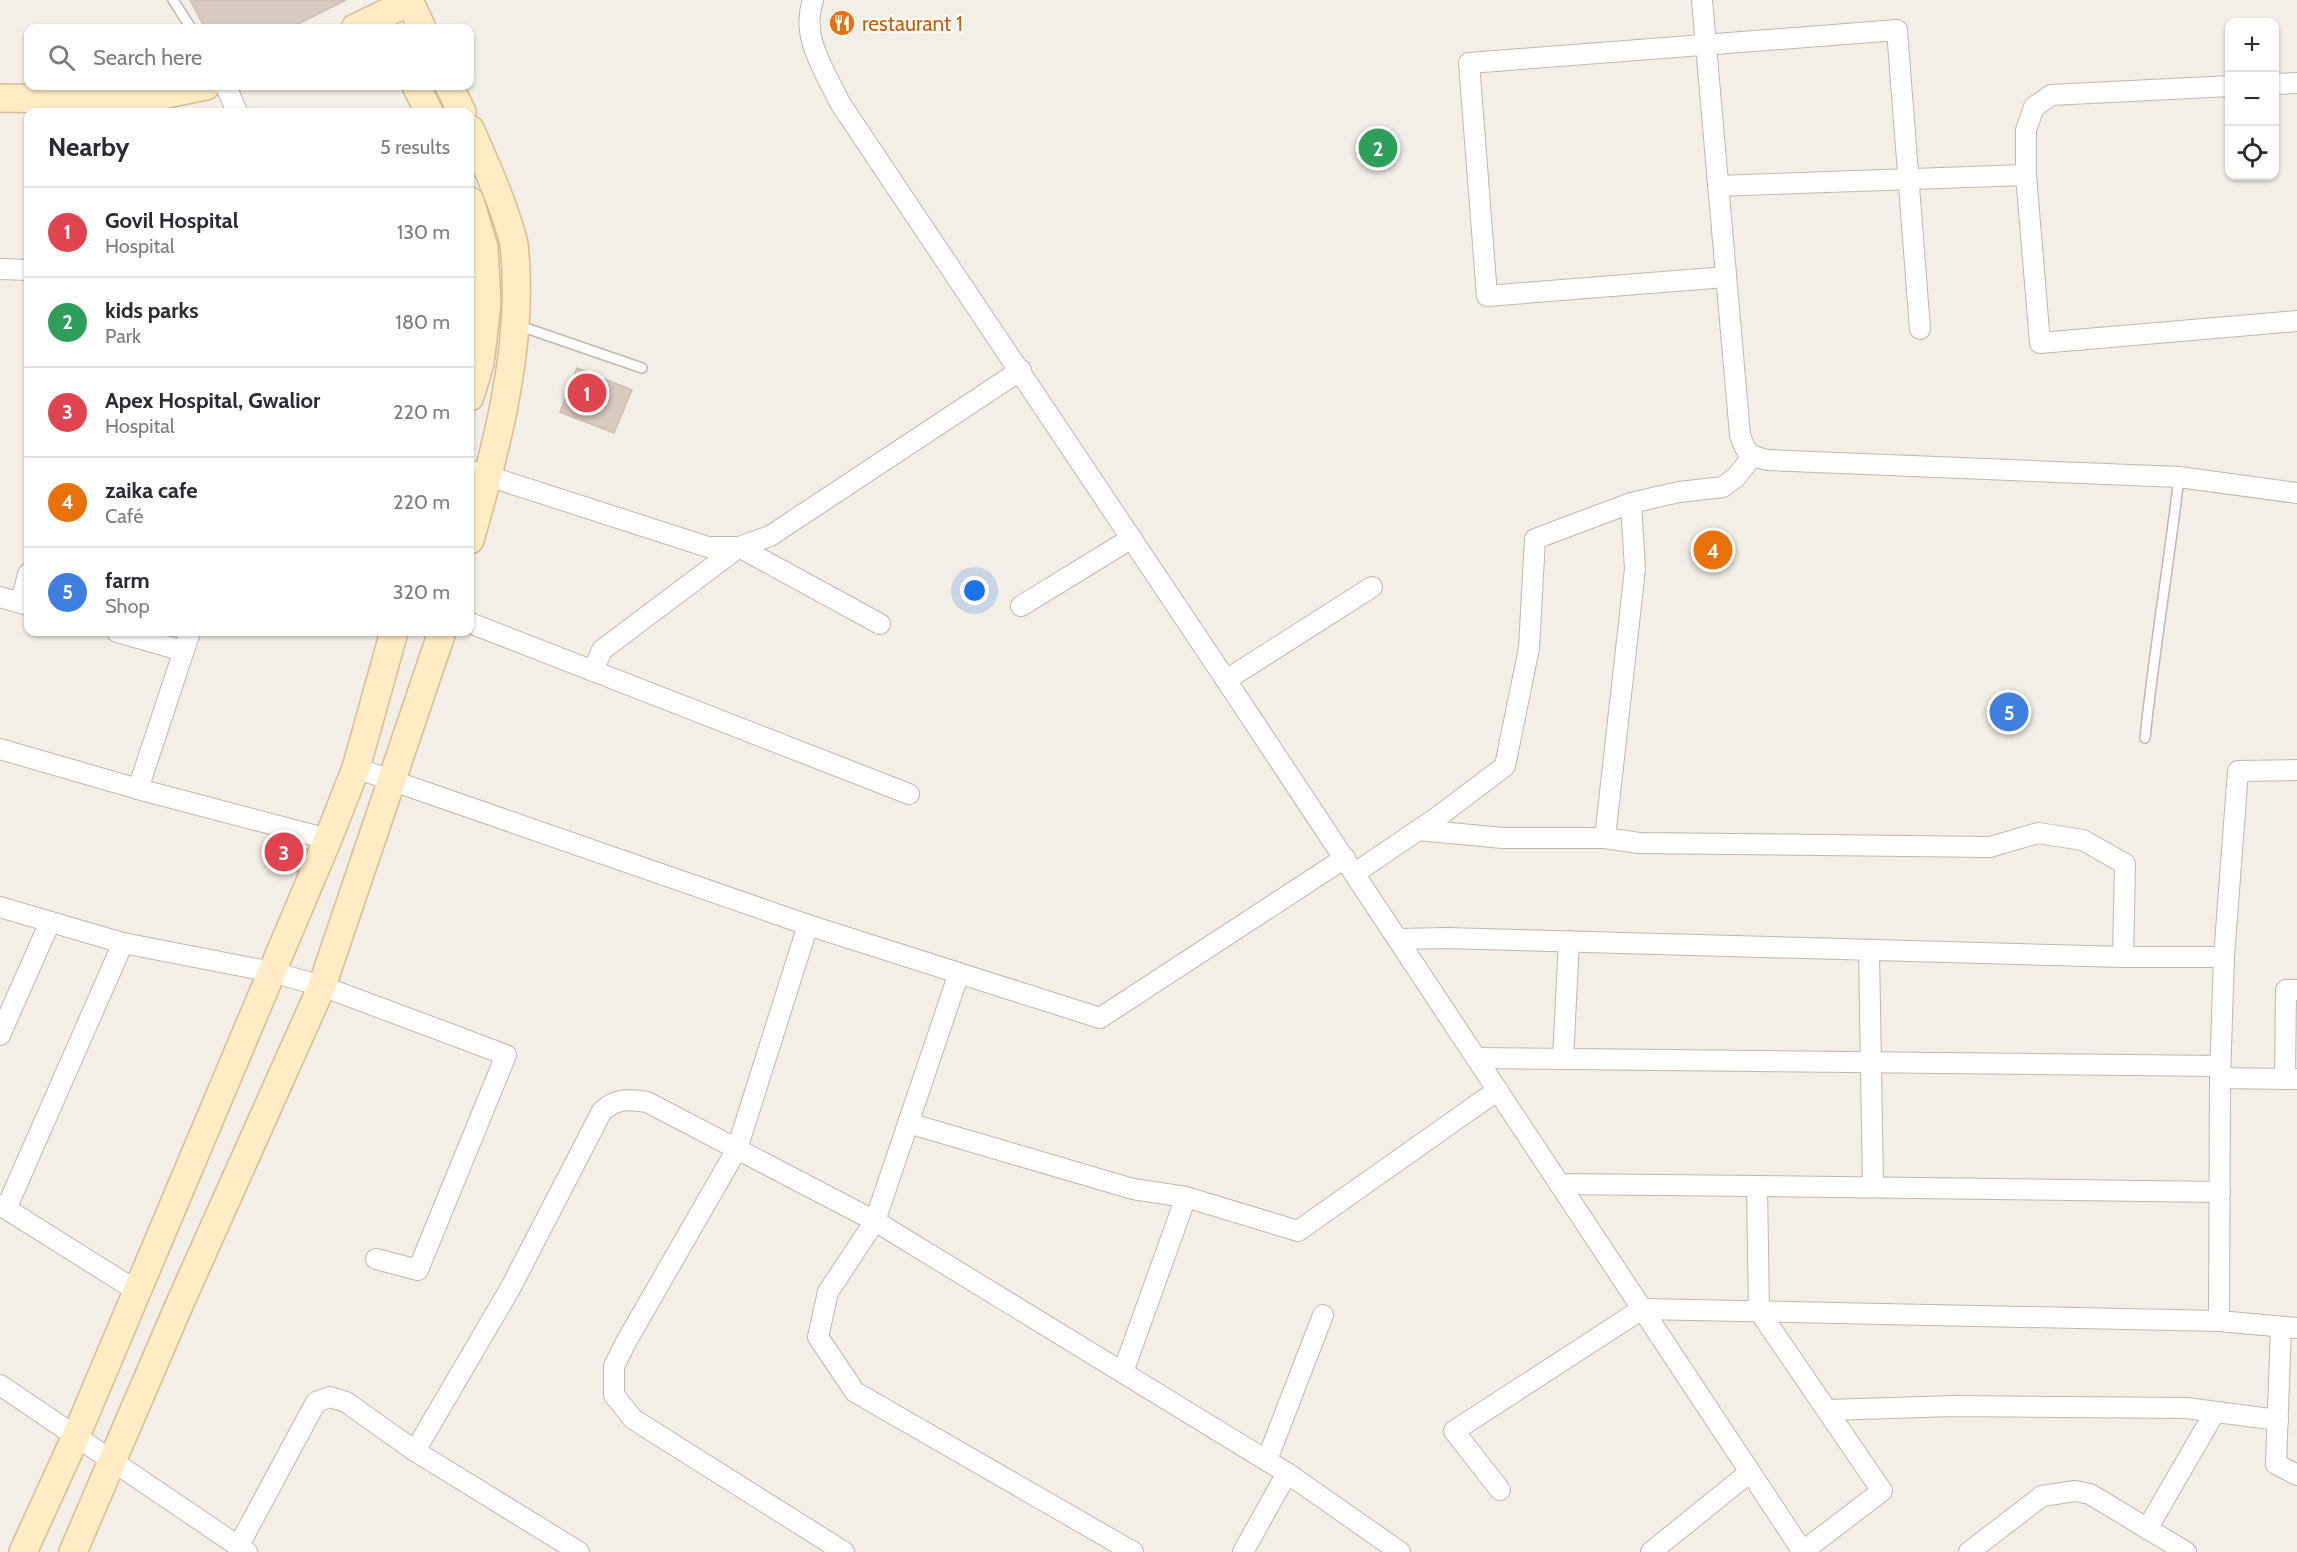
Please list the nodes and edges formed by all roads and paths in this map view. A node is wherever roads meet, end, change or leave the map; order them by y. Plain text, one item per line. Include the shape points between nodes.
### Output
1 (173, 0) edge
2 (813, 0) edge
3 (1702, 0) edge
4 (409, 1) edge
5 (382, 14) edge
6 (188, 24) edge
7 (363, 24) edge
8 (420, 24) edge
9 (1706, 44) junction
10 (2297, 83) edge
11 (2279, 84) edge
12 (2225, 86) edge
13 (186, 90) edge
14 (228, 90) edge
15 (418, 90) edge
16 (451, 90) edge
17 (0, 98) edge
18 (235, 108) edge
19 (427, 108) edge
20 (460, 108) edge
21 (474, 138) edge
22 (2026, 175) junction
23 (1908, 179) junction
24 (1718, 186) junction
25 (474, 214) edge
26 (0, 269) edge
27 (24, 270) edge
28 (1726, 278) junction
29 (2297, 321) edge
30 (514, 324) junction
31 (1920, 329) dead end
32 (642, 368) dead end
33 (1021, 370) junction
34 (474, 383) edge
35 (1752, 457) junction
36 (479, 474) edge
37 (2179, 477) junction
38 (2297, 493) edge
39 (1631, 503) junction
40 (474, 511) edge
41 (1132, 538) junction
42 (739, 547) junction
43 (1372, 587) dead end
44 (0, 597) edge
45 (24, 604) edge
46 (1021, 606) dead end
47 (880, 624) dead end
48 (474, 625) edge
49 (131, 636) edge
50 (189, 636) edge
51 (393, 636) edge
52 (441, 636) edge
53 (183, 651) junction
54 (593, 671) junction
55 (1226, 680) junction
56 (2145, 738) dead end
57 (0, 749) edge
58 (356, 768) junction
59 (2297, 770) edge
60 (392, 780) junction
61 (138, 789) junction
62 (909, 794) dead end
63 (1418, 830) junction
64 (1605, 838) junction
65 (328, 839) junction
66 (1350, 866) junction
67 (0, 907) edge
68 (50, 922) junction
69 (808, 925) junction
70 (1398, 939) junction
71 (1569, 941) junction
72 (123, 944) junction
73 (1869, 950) junction
74 (2123, 957) junction
75 (2224, 957) junction
76 (272, 972) junction
77 (959, 973) junction
78 (322, 986) junction
79 (2297, 990) edge
80 (0, 1035) edge
81 (1477, 1058) junction
82 (1563, 1059) junction
83 (1871, 1062) junction
84 (2220, 1072) junction
85 (2291, 1079) edge
86 (1498, 1090) junction
87 (908, 1123) junction
88 (737, 1149) junction
89 (1560, 1184) junction
90 (1757, 1186) junction
91 (1873, 1187) junction
92 (2220, 1192) junction
93 (1186, 1197) junction
94 (3, 1207) edge
95 (875, 1221) junction
96 (375, 1259) dead end
97 (137, 1291) junction
98 (1642, 1309) junction
99 (1759, 1311) junction
100 (1323, 1315) dead end
101 (2219, 1321) junction
102 (2289, 1327) edge
103 (1123, 1372) junction
104 (0, 1385) edge
105 (1827, 1410) junction
106 (2215, 1412) junction
107 (2278, 1420) junction
108 (76, 1436) junction
109 (415, 1451) junction
110 (113, 1460) junction
111 (1267, 1460) junction
112 (1750, 1472) junction
113 (1287, 1473) junction
114 (2297, 1475) edge
115 (1500, 1490) dead end
116 (2147, 1529) junction
117 (242, 1549) edge
118 (23, 1552) edge
119 (73, 1552) edge
120 (579, 1552) edge
121 (844, 1552) edge
122 (1133, 1552) edge
123 (1243, 1552) edge
124 (1400, 1552) edge
125 (1651, 1552) edge
126 (1803, 1552) edge
127 (1969, 1552) edge
128 (2186, 1552) edge

1 - 6 lane
2 - 33 street via 810,40 840,103
3 - 9 street
4 - 5 main road
4 - 8 main road
5 - 7 main road
9 - 23 street via 1897,30
9 - 24 street
9 - 28 street via 1468,63 1487,296
10 - 11 street
12 - 22 street via 2051,94 2034,107 2026,130
13 - 17 main road via 136,100
14 - 18 street
15 - 19 main road
16 - 20 main road
21 - 30 main road via 496,185 513,242
22 - 23 street
22 - 29 street via 2040,343
23 - 24 street
23 - 31 street
24 - 28 street
25 - 34 main road via 484,247 487,304
26 - 27 street
28 - 35 street via 1740,435
30 - 32 lane
30 - 36 main road via 510,369
33 - 41 street
33 - 42 street via 770,536
35 - 37 street
35 - 39 street via 1723,487
36 - 40 main road
36 - 42 street via 708,547
37 - 38 street
37 - 56 lane
39 - 63 street via 1534,538 1529,648 1505,766
39 - 64 street via 1635,568
41 - 46 street
41 - 55 street
42 - 47 street
42 - 54 street via 602,651
43 - 55 street
44 - 45 street
48 - 54 street
49 - 53 street
50 - 53 street
51 - 58 main road
52 - 60 main road
53 - 61 street
54 - 62 street
55 - 66 street
57 - 61 street
58 - 60 street
58 - 65 main road
59 - 75 street via 2238,771
60 - 69 street
60 - 78 main road
61 - 65 street
63 - 64 street via 1503,838
63 - 66 street
64 - 74 street via 1639,843 1990,847 2038,833 2083,840 2125,864
65 - 76 main road
66 - 70 street
66 - 77 street via 1100,1018
67 - 68 street
68 - 72 street
68 - 80 street
69 - 77 street
69 - 88 street
70 - 71 street
70 - 81 street
71 - 73 street
71 - 82 street
72 - 76 street
72 - 94 street
73 - 74 street
73 - 83 street
74 - 75 street
75 - 84 street
76 - 78 street
76 - 97 main road
77 - 87 street
78 - 96 street via 506,1055 418,1270
78 - 110 main road
79 - 85 street via 2286,990
81 - 82 street
81 - 86 street
82 - 83 street
83 - 84 street
83 - 91 street
84 - 85 street
84 - 92 street
86 - 89 street
86 - 93 street via 1298,1231
87 - 93 street via 1133,1189
87 - 95 street
88 - 95 street
88 - 109 street via 647,1102 612,1102 603,1111 511,1287
88 - 121 street via 622,1350 614,1366 614,1395 633,1419
89 - 90 street
89 - 98 street
90 - 91 street
90 - 99 street
91 - 92 street
92 - 101 street
93 - 103 street
94 - 97 street
95 - 103 street
95 - 122 street via 828,1292 818,1337 855,1392
97 - 108 main road
98 - 99 street
98 - 112 street
98 - 115 street via 1454,1431
99 - 101 street
99 - 105 street
100 - 111 street
101 - 102 street
102 - 107 street
103 - 111 street
104 - 108 street
105 - 106 street via 1954,1406 2186,1408
105 - 126 street via 1882,1491
106 - 107 street
106 - 116 street
107 - 114 street via 2276,1464
108 - 110 street
108 - 118 main road
109 - 117 street via 346,1402 330,1397 316,1402
109 - 120 street
110 - 117 street
110 - 119 main road
111 - 113 street
112 - 125 street
112 - 126 street
113 - 123 street
113 - 124 street
116 - 127 street via 2090,1494 2060,1492 2042,1496
116 - 128 street

